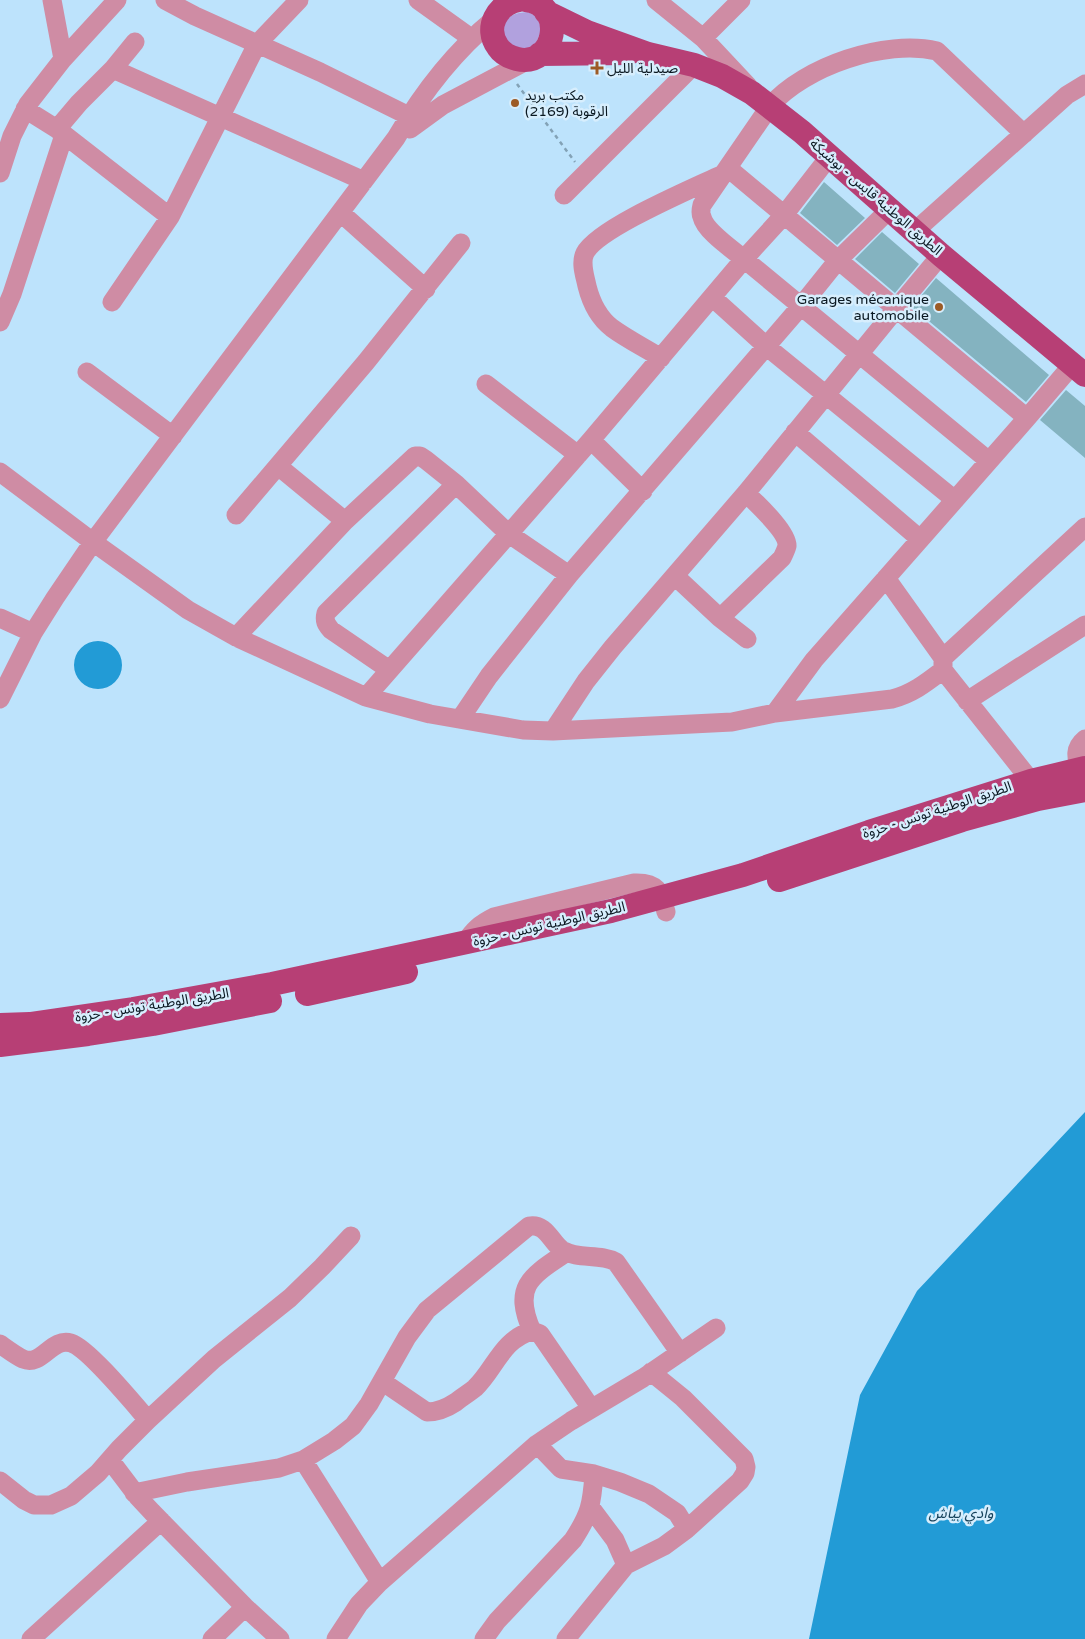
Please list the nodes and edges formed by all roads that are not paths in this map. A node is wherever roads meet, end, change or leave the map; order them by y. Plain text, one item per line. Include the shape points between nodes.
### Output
1 (52, 0) edge
2 (117, 0) edge
3 (165, 0) edge
4 (299, 0) edge
5 (418, 0) edge
6 (656, 0) edge
7 (742, 0) edge
8 (540, 5) edge
9 (504, 7) edge
10 (472, 38) junction
11 (703, 38) junction
12 (135, 42) dead end
13 (257, 44) junction
14 (648, 54) junction
15 (535, 56) junction
16 (63, 59) junction
17 (694, 65) junction
18 (114, 69) junction
19 (1085, 84) edge
20 (761, 99) junction
21 (25, 109) junction
22 (220, 118) junction
23 (415, 118) junction
24 (61, 132) junction
25 (1024, 134) junction
26 (829, 157) junction
27 (726, 171) junction
28 (0, 173) edge
29 (364, 181) junction
30 (564, 196) dead end
31 (890, 209) junction
32 (341, 213) junction
33 (784, 215) junction
34 (170, 217) junction
35 (915, 231) junction
36 (461, 243) dead end
37 (941, 255) junction
38 (744, 259) junction
39 (838, 260) junction
40 (426, 289) junction
41 (712, 297) junction
42 (112, 302) dead end
43 (801, 306) junction
44 (896, 308) junction
45 (0, 322) edge
46 (766, 346) junction
47 (859, 354) junction
48 (661, 358) junction
49 (1079, 369) edge
50 (87, 372) dead end
51 (486, 384) dead end
52 (826, 395) junction
53 (1027, 418) junction
54 (795, 432) junction
55 (173, 436) junction
56 (591, 440) junction
57 (578, 455) junction
58 (989, 461) junction
59 (278, 466) junction
60 (0, 472) edge
61 (456, 484) junction
62 (643, 490) junction
63 (746, 493) junction
64 (955, 500) junction
65 (236, 515) dead end
66 (346, 521) junction
67 (1085, 526) edge
68 (509, 534) junction
69 (920, 539) junction
70 (93, 542) junction
71 (569, 575) junction
72 (675, 576) junction
73 (886, 578) junction
74 (0, 618) edge
75 (720, 618) junction
76 (1085, 625) edge
77 (33, 633) junction
78 (236, 638) junction
79 (747, 639) dead end
80 (943, 664) junction
81 (388, 670) junction
82 (2, 689) edge
83 (366, 697) junction
84 (967, 701) junction
85 (775, 714) junction
86 (460, 718) junction
87 (552, 731) junction
88 (1085, 739) edge
89 (1083, 776) edge
90 (1034, 790) junction
91 (664, 904) junction
92 (399, 965) junction
93 (0, 1025) edge
94 (0, 1045) edge
95 (351, 1236) dead end
96 (567, 1252) junction
97 (716, 1328) dead end
98 (532, 1331) junction
99 (0, 1344) edge
100 (680, 1353) junction
101 (651, 1372) junction
102 (383, 1382) junction
103 (590, 1408) junction
104 (148, 1420) junction
105 (537, 1444) junction
106 (110, 1460) junction
107 (304, 1460) junction
108 (594, 1474) junction
109 (0, 1481) edge
110 (134, 1492) junction
111 (591, 1508) junction
112 (161, 1521) junction
113 (687, 1529) junction
114 (626, 1565) junction
115 (380, 1582) junction
116 (245, 1607) junction
117 (31, 1639) edge
118 (212, 1639) edge
119 (280, 1639) edge
120 (336, 1639) edge
121 (484, 1639) edge
122 (566, 1639) edge

1 - 16 street
2 - 16 street
3 - 13 street
4 - 13 street
5 - 10 street
6 - 11 street
7 - 11 street
8 - 14 main road, الطريق الوطنية قابس - بوشبكة via 587,32
8 - 15 main road via 551,20 553,30 547,47
9 - 10 street
9 - 15 main road, الطريق الوطنية قابس - بوشبكة via 492,28 497,46 511,58 520,60
10 - 23 street
11 - 20 street
12 - 18 street
13 - 22 street
13 - 23 street
14 - 15 main road, الطريق الوطنية قابس - بوشبكة
14 - 17 main road, الطريق الوطنية قابس - بوشبكة
15 - 23 street
16 - 21 street
17 - 20 main road, الطريق الوطنية قابس - بوشبكة via 722,76
17 - 30 street
18 - 22 street
18 - 24 street via 80,102
19 - 25 street via 1067,95
20 - 25 street via 780,95 805,77 849,58 906,47 924,48 937,51
20 - 26 main road, الطريق الوطنية قابس - بوشبكة
20 - 27 street
21 - 24 street
21 - 28 street
22 - 29 street
22 - 34 street
23 - 29 street
24 - 34 street
24 - 45 street via 12,294
25 - 35 street
26 - 31 main road, الطريق الوطنية قابس - بوشبكة
26 - 33 street
27 - 33 street
27 - 38 street via 702,205 702,219 706,227
27 - 48 street via 617,226 585,254 584,269 594,306 612,328
29 - 32 street
31 - 35 main road, الطريق الوطنية قابس - بوشبكة
31 - 39 street
32 - 40 street
32 - 55 street
33 - 38 street
33 - 39 street
34 - 42 street
35 - 37 main road, الطريق الوطنية قابس - بوشبكة
36 - 40 street
37 - 44 street
37 - 49 main road, الطريق الوطنية قابس - بوشبكة
38 - 41 street
38 - 43 street
39 - 43 street
39 - 44 street
40 - 59 street
41 - 46 street
41 - 48 street
43 - 46 street
43 - 47 street
44 - 47 street
44 - 53 street
46 - 52 street
46 - 62 street
47 - 52 street
47 - 58 street
48 - 56 street
49 - 53 street
50 - 55 street
51 - 57 street
52 - 54 street
52 - 64 street
53 - 58 street
54 - 63 street
54 - 69 street
55 - 70 street
56 - 57 street
56 - 62 street
57 - 68 street
58 - 64 street
59 - 65 street
59 - 66 street
60 - 70 street
61 - 66 street via 420,456 414,456
61 - 68 street
61 - 81 street via 324,618 331,630
62 - 71 street
63 - 72 street
63 - 75 street via 780,530 787,547 782,558
64 - 69 street
66 - 78 street
67 - 80 street
68 - 71 street
68 - 81 street
69 - 73 street
70 - 77 street
70 - 78 street via 188,610
71 - 86 street
72 - 75 street
72 - 87 street via 591,674
73 - 80 street
73 - 85 street via 814,660
74 - 77 street
75 - 79 street
76 - 84 street
77 - 82 street
78 - 83 street
80 - 84 street
80 - 85 street via 920,688 906,696
81 - 83 street
83 - 86 street via 430,714
84 - 90 street
85 - 87 street via 732,722
86 - 87 street via 524,730
88 - 89 street via 1076,750
89 - 90 main road, الطريق الوطنية تونس - حزوة
90 - 91 main road, الطريق الوطنية تونس - حزوة via 962,820 725,897
91 - 92 main road, الطريق الوطنية تونس - حزوة via 611,911 465,943
91 - 92 main road, الطريق الوطنية تونس - حزوة via 634,921
92 - 93 main road, الطريق الوطنية تونس - حزوة via 151,1006 30,1024
92 - 94 main road, الطريق الوطنية تونس - حزوة via 366,982 153,1024
95 - 104 street via 290,1298 214,1359
96 - 98 street via 532,1277 527,1285 524,1311
96 - 100 street via 616,1262
96 - 102 street via 540,1227 529,1226 427,1310 407,1336
97 - 100 street
98 - 102 street via 503,1349 476,1387 439,1411 427,1412
98 - 103 street via 540,1334
99 - 104 street via 28,1360 37,1358 55,1344 74,1344 88,1353
100 - 101 street
101 - 103 street
101 - 113 street via 744,1458 745,1473 740,1481
102 - 107 street via 353,1426
103 - 105 street
104 - 106 street
105 - 108 street via 561,1469
105 - 115 street
106 - 109 street via 70,1496 51,1505 34,1506
106 - 110 street
107 - 110 street via 279,1468
107 - 115 street
108 - 111 street
108 - 113 street via 649,1494 677,1513
110 - 112 street
111 - 114 street via 615,1540
111 - 121 street via 573,1540
112 - 116 street
112 - 117 street
113 - 114 street via 664,1546
114 - 122 street
115 - 120 street via 359,1604
116 - 118 street
116 - 119 street

